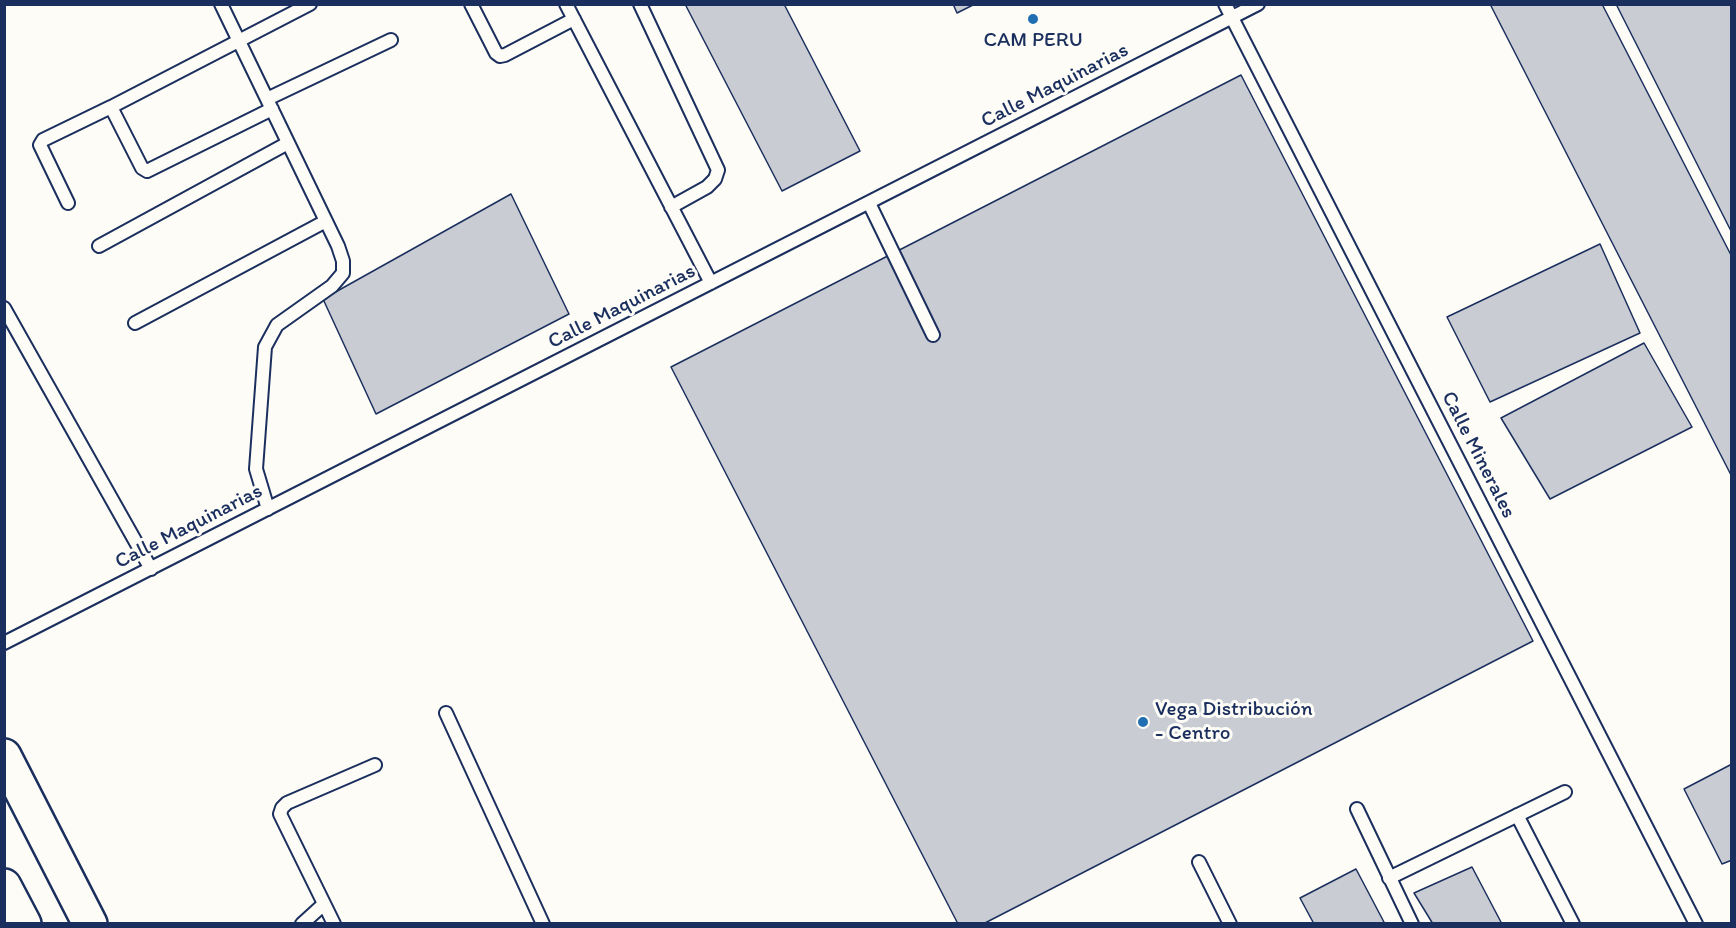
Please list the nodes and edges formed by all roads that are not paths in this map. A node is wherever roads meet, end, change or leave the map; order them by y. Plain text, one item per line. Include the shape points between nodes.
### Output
1 (220, 4) edge
2 (310, 4) edge
3 (471, 4) edge
4 (566, 4) edge
5 (640, 4) edge
6 (1225, 4) edge
7 (1258, 4) edge
8 (1232, 18) junction
9 (574, 19) junction
10 (391, 40) dead end
11 (239, 41) junction
12 (269, 104) junction
13 (111, 107) junction
14 (288, 143) junction
15 (68, 203) dead end
16 (869, 203) junction
17 (671, 207) junction
18 (326, 220) junction
19 (99, 246) dead end
20 (711, 283) junction
21 (4, 308) edge
22 (135, 323) dead end
23 (933, 335) dead end
24 (268, 509) junction
25 (151, 569) junction
26 (4, 644) edge
27 (447, 712) dead end
28 (4, 756) edge
29 (375, 765) dead end
30 (1565, 792) dead end
31 (1357, 809) dead end
32 (1517, 815) junction
33 (1199, 862) dead end
34 (1389, 878) junction
35 (4, 885) edge
36 (324, 904) junction
37 (24, 924) edge
38 (90, 924) edge
39 (302, 924) edge
40 (334, 924) edge
41 (543, 924) edge
42 (1230, 924) edge
43 (1412, 924) edge
44 (1573, 924) edge
45 (1696, 924) edge

1 - 11 lane
2 - 11 lane
3 - 9 lane via 500,56
4 - 9 lane
5 - 17 lane via 718,170 707,187
6 - 8 lane, Calle Minerales
7 - 8 lane, Calle Maquinarias
8 - 16 lane, Calle Maquinarias
8 - 45 lane, Calle Minerales
9 - 17 lane
10 - 12 lane
11 - 12 lane
11 - 13 lane
12 - 13 lane via 147,171
12 - 14 lane
13 - 15 lane via 40,142
14 - 18 lane
14 - 19 lane
16 - 20 lane, Calle Maquinarias
16 - 23 lane
17 - 20 lane
18 - 22 lane
18 - 24 lane via 339,246 343,273 332,286 277,325 265,347 256,469
20 - 24 lane, Calle Maquinarias
21 - 25 lane
24 - 25 lane, Calle Maquinarias
25 - 26 lane, Calle Maquinarias
27 - 41 lane
28 - 38 main road
29 - 36 lane via 282,808 280,814
30 - 32 lane
31 - 34 lane
32 - 34 lane
32 - 44 lane
33 - 42 lane
34 - 43 lane
35 - 37 main road
36 - 39 lane
36 - 40 lane

